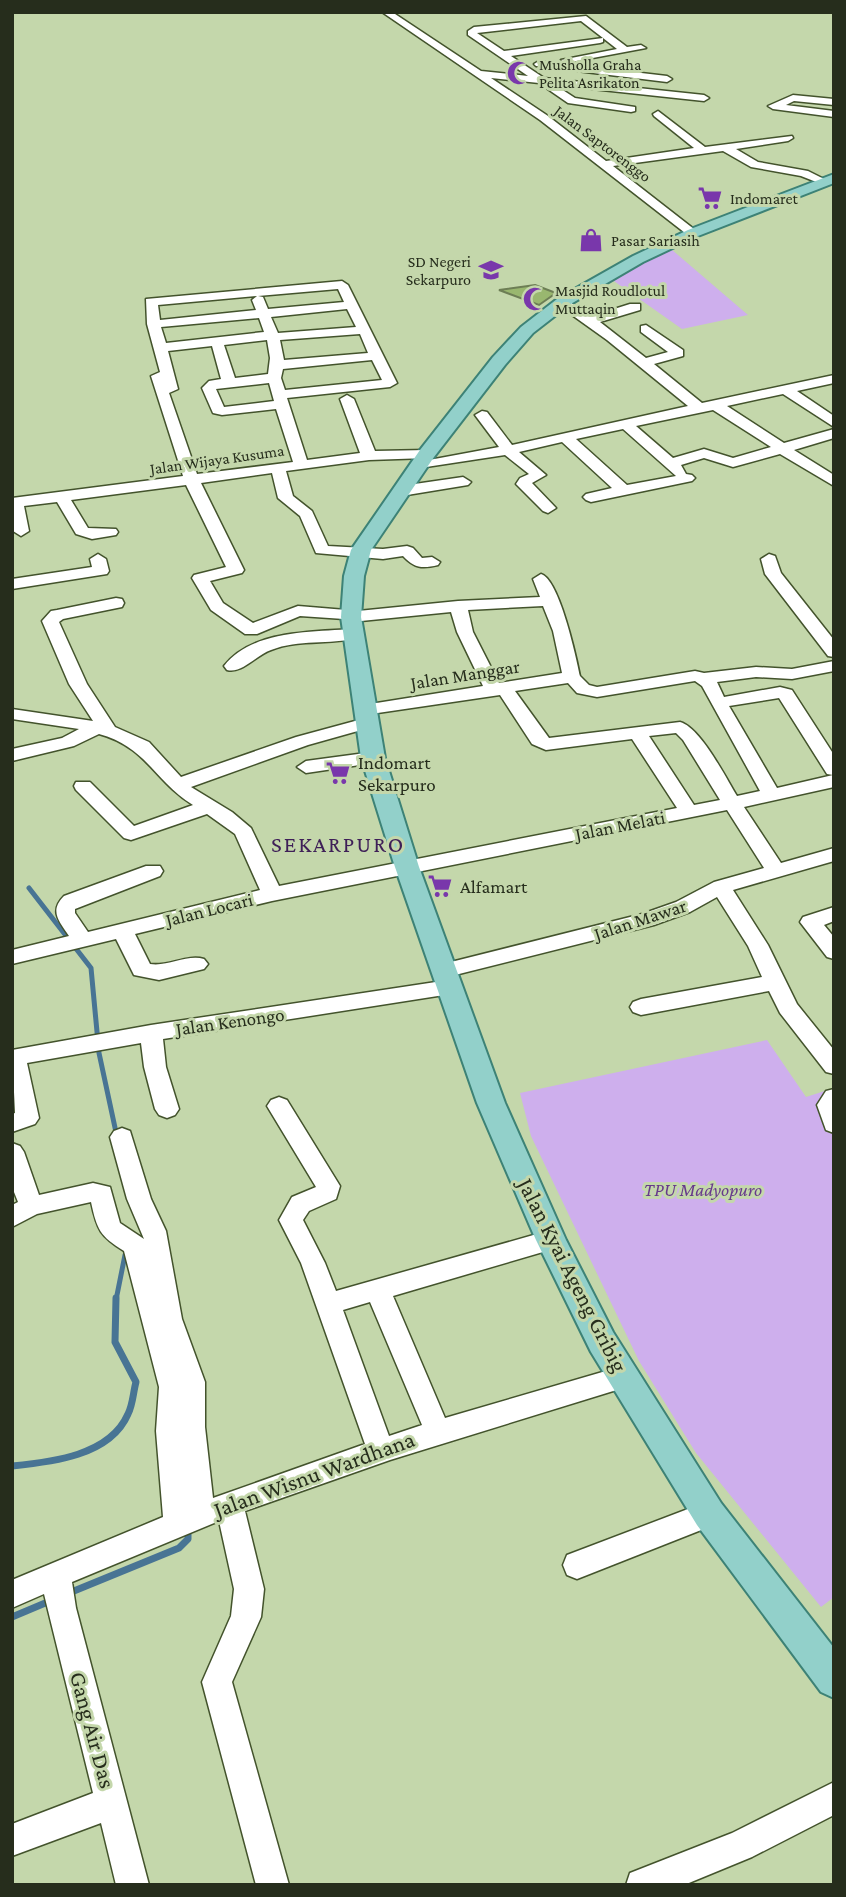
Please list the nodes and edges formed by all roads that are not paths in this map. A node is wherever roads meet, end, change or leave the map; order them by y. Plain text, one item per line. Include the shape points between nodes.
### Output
1 (386, 12) edge
2 (596, 28) junction
3 (582, 30) dead end
4 (608, 39) junction
5 (499, 41) dead end
6 (486, 43) junction
7 (641, 48) dead end
8 (620, 51) junction
9 (502, 54) junction
10 (589, 56) junction
11 (539, 64) junction
12 (638, 65) dead end
13 (522, 67) junction
14 (480, 75) junction
15 (667, 79) junction
16 (546, 83) junction
17 (834, 102) edge
18 (631, 109) dead end
19 (677, 112) dead end
20 (834, 114) edge
21 (694, 122) dead end
22 (670, 125) junction
23 (788, 138) dead end
24 (725, 147) junction
25 (704, 151) junction
26 (606, 164) junction
27 (828, 184) edge
28 (693, 233) junction
29 (255, 291) junction
30 (142, 302) dead end
31 (563, 302) junction
32 (351, 305) junction
33 (635, 307) dead end
34 (262, 312) junction
35 (590, 321) junction
36 (154, 324) junction
37 (363, 330) junction
38 (273, 336) junction
39 (612, 337) junction
40 (217, 342) junction
41 (161, 348) junction
42 (377, 356) junction
43 (644, 363) junction
44 (276, 372) junction
45 (834, 379) edge
46 (229, 382) junction
47 (171, 389) dead end
48 (786, 390) junction
49 (347, 399) dead end
50 (280, 400) junction
51 (642, 406) dead end
52 (706, 406) junction
53 (482, 415) dead end
54 (656, 418) junction
55 (834, 423) edge
56 (625, 424) junction
57 (511, 430) dead end
58 (834, 433) edge
59 (565, 437) junction
60 (524, 446) junction
61 (779, 447) junction
62 (508, 450) junction
63 (369, 456) junction
64 (423, 460) junction
65 (670, 464) junction
66 (301, 465) junction
67 (278, 468) junction
68 (193, 480) junction
69 (463, 482) dead end
70 (834, 482) edge
71 (401, 491) junction
72 (624, 491) junction
73 (591, 497) dead end
74 (62, 498) junction
75 (14, 503) edge
76 (548, 508) dead end
77 (22, 531) dead end
78 (110, 532) dead end
79 (361, 550) junction
80 (98, 559) dead end
81 (769, 559) dead end
82 (432, 562) dead end
83 (78, 574) junction
84 (541, 579) dead end
85 (12, 584) edge
86 (551, 601) junction
87 (458, 607) junction
88 (351, 622) junction
89 (834, 652) edge
90 (233, 666) dead end
91 (834, 666) edge
92 (572, 677) junction
93 (704, 678) junction
94 (500, 690) junction
95 (718, 703) junction
96 (12, 714) edge
97 (365, 717) junction
98 (638, 734) junction
99 (118, 736) junction
100 (12, 755) edge
101 (373, 758) junction
102 (306, 767) dead end
103 (834, 770) edge
104 (834, 781) edge
105 (178, 785) junction
106 (83, 786) dead end
107 (772, 795) junction
108 (733, 803) junction
109 (210, 806) junction
110 (689, 812) junction
111 (834, 854) edge
112 (407, 867) junction
113 (775, 870) junction
114 (153, 871) dead end
115 (721, 887) junction
116 (272, 894) junction
117 (834, 914) edge
118 (123, 931) junction
119 (78, 942) junction
120 (834, 951) edge
121 (12, 957) edge
122 (197, 964) dead end
123 (446, 980) junction
124 (775, 982) junction
125 (640, 1007) dead end
126 (151, 1033) junction
127 (14, 1058) edge
128 (834, 1066) edge
129 (834, 1097) edge
130 (279, 1107) dead end
131 (166, 1108) dead end
132 (12, 1123) edge
133 (834, 1124) edge
134 (122, 1137) dead end
135 (12, 1152) edge
136 (22, 1212) edge
137 (551, 1240) junction
138 (141, 1241) junction
139 (378, 1290) junction
140 (327, 1304) junction
141 (623, 1377) junction
142 (437, 1430) junction
143 (380, 1448) junction
144 (230, 1504) junction
145 (709, 1514) junction
146 (189, 1520) junction
147 (577, 1565) dead end
148 (59, 1591) junction
149 (12, 1594) edge
150 (834, 1679) edge
151 (834, 1798) edge
152 (113, 1802) junction
153 (12, 1840) edge
154 (133, 1885) edge
155 (273, 1885) edge
156 (642, 1885) edge

1 - 14 street, Jalan Saptorenggo via 430,37
2 - 3 street
2 - 4 street
2 - 6 street via 578,18 471,31
4 - 8 street
4 - 9 street
5 - 6 street
6 - 9 street
7 - 8 street
8 - 10 street
8 - 10 street via 628,60
9 - 13 street
10 - 11 street
11 - 13 street
11 - 15 street
12 - 15 street
13 - 16 street
14 - 16 street
14 - 26 street, Jalan Saptorenggo
15 - 16 street via 704,98
16 - 18 street via 578,103
17 - 20 street via 790,98 773,106
19 - 22 street via 658,114
21 - 22 street
22 - 25 street
23 - 24 street
24 - 25 street
24 - 27 street via 755,164 804,173
25 - 26 street
26 - 28 street, Jalan Saptorenggo
27 - 28 main road
28 - 31 main road
29 - 32 street via 339,284
29 - 34 street
29 - 36 street via 153,301
30 - 68 street via 163,398
31 - 35 street
31 - 64 main road via 512,344
32 - 34 street
32 - 37 street
33 - 35 street
34 - 36 street
34 - 38 street
35 - 39 street
36 - 41 street
37 - 38 street
37 - 42 street
38 - 40 street
38 - 44 street
39 - 43 street
39 - 43 street via 652,328 678,353
40 - 41 street
40 - 46 street
41 - 47 street
42 - 44 street
42 - 50 street via 390,383
43 - 52 street
44 - 46 street
44 - 50 street
45 - 48 street, Jalan Wijaya Kusuma
46 - 50 street via 210,385 218,410
48 - 52 street, Jalan Wijaya Kusuma
48 - 55 street
49 - 63 street
50 - 66 street
51 - 54 street
52 - 54 street, Jalan Wijaya Kusuma
52 - 61 street
53 - 62 street
54 - 56 street, Jalan Wijaya Kusuma
56 - 59 street, Jalan Wijaya Kusuma
56 - 65 street
57 - 60 street
58 - 61 street
59 - 60 street, Jalan Wijaya Kusuma
59 - 72 street
60 - 62 street, Jalan Wijaya Kusuma
61 - 65 street via 733,463 704,453
61 - 70 street
62 - 64 street, Jalan Wijaya Kusuma
62 - 76 street via 539,475 524,484
63 - 64 street, Jalan Wijaya Kusuma
63 - 66 street, Jalan Wijaya Kusuma
64 - 71 main road
65 - 72 street via 687,478
66 - 67 street, Jalan Wijaya Kusuma
67 - 68 street, Jalan Wijaya Kusuma
67 - 79 street via 286,498 307,514 322,550
68 - 74 street, Jalan Wijaya Kusuma
68 - 88 street via 236,570 200,578 217,606 251,630 298,611
69 - 71 street
71 - 79 main road
72 - 73 street
74 - 75 street, Jalan Wijaya Kusuma
74 - 78 street via 82,531
75 - 77 street
79 - 82 street via 383,554 407,551 418,563
79 - 88 main road
80 - 83 street via 103,570
81 - 89 street via 773,574
83 - 85 street
83 - 99 street via 88,593 109,605 57,615 50,621 78,684
84 - 86 street
86 - 87 street
86 - 92 street
87 - 88 street
87 - 94 street via 464,632
88 - 90 street via 274,641
88 - 97 main road
91 - 93 street via 792,674 756,672
92 - 93 street via 589,692
92 - 94 street, Jalan Manggar
93 - 95 street
94 - 97 street, Jalan Manggar
94 - 98 street via 540,742
95 - 103 street via 786,694
95 - 107 street
96 - 99 street
97 - 101 main road
97 - 105 street, Jalan Manggar
98 - 108 street via 680,727
98 - 110 street
99 - 100 street
99 - 105 street
101 - 102 street
101 - 112 main road
104 - 107 street, Jalan Melati
105 - 109 street
106 - 109 street via 131,834
107 - 108 street, Jalan Melati
108 - 110 street, Jalan Melati
108 - 113 street
109 - 116 street via 244,832
110 - 112 street, Jalan Melati
111 - 113 street, Jalan Mawar
112 - 116 street, Jalan Locari
112 - 123 main road, Jalan Kyai Ageng Gribig
113 - 115 street, Jalan Mawar
114 - 119 street via 65,906
115 - 123 street, Jalan Mawar via 647,920
115 - 124 street via 758,945
116 - 118 street, Jalan Locari
117 - 120 street via 810,922
118 - 119 street, Jalan Locari
118 - 122 street via 142,970 159,973
119 - 121 street, Jalan Locari
123 - 126 street, Jalan Kenongo
123 - 137 main road, Jalan Kyai Ageng Gribig via 491,1102
124 - 125 street
124 - 128 street via 788,1008
126 - 127 street, Jalan Kenongo
126 - 131 street
127 - 132 street via 27,1118
129 - 133 street via 828,1105
130 - 140 street via 328,1186 322,1195 301,1202 291,1220
134 - 138 street via 139,1199
135 - 136 street
136 - 138 street via 93,1192 101,1194 111,1231
137 - 139 street
137 - 141 main road, Jalan Kyai Ageng Gribig
138 - 146 street via 148,1306 180,1429 177,1494
139 - 140 street
139 - 142 street
140 - 143 street
141 - 142 street, Jalan Wisnu Wardhana
141 - 145 main road, Jalan Kyai Ageng Gribig
142 - 143 street, Jalan Wisnu Wardhana
143 - 144 street, Jalan Wisnu Wardhana
144 - 146 street, Jalan Wisnu Wardhana
144 - 155 street via 249,1589 246,1617 217,1682
145 - 147 street
145 - 150 main road, Jalan Kyai Ageng Gribig
146 - 148 street, Jalan Wisnu Wardhana
148 - 149 street, Jalan Wisnu Wardhana
148 - 152 street, Gang Air Das
151 - 156 street via 741,1846
152 - 153 street
152 - 154 street, Gang Air Das

